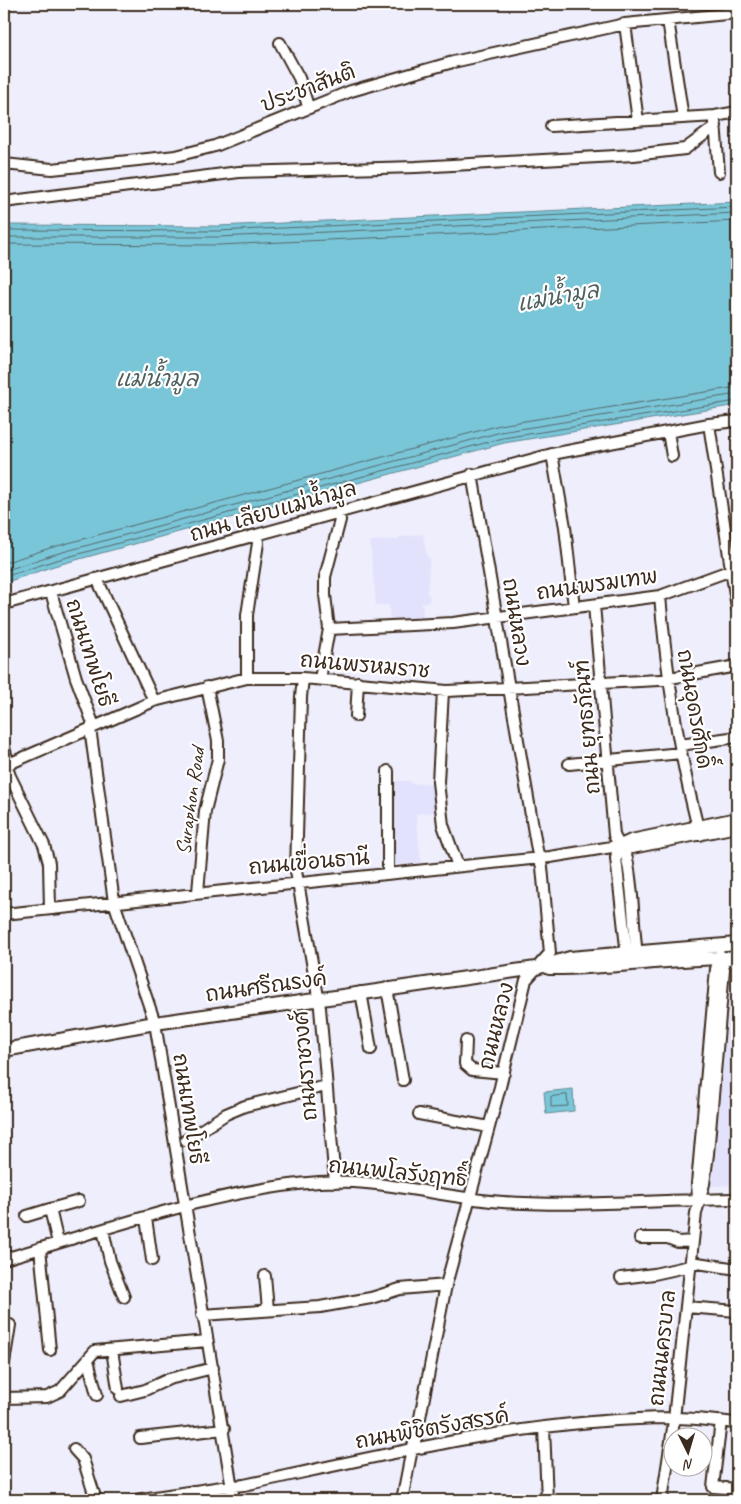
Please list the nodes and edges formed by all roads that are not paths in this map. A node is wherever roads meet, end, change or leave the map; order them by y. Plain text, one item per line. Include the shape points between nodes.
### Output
1 (737, 13) edge
2 (668, 20) junction
3 (625, 24) junction
4 (280, 44) dead end
5 (308, 106) junction
6 (737, 112) edge
7 (683, 118) junction
8 (638, 121) junction
9 (715, 121) junction
10 (551, 126) dead end
11 (4, 164) edge
12 (719, 172) dead end
13 (4, 202) edge
14 (737, 421) edge
15 (709, 424) junction
16 (668, 432) junction
17 (552, 454) junction
18 (672, 456) dead end
19 (472, 474) junction
20 (338, 512) junction
21 (257, 536) junction
22 (734, 569) edge
23 (97, 579) junction
24 (51, 592) junction
25 (660, 596) junction
26 (4, 604) edge
27 (594, 605) junction
28 (574, 607) junction
29 (737, 608) edge
30 (498, 617) junction
31 (329, 630) junction
32 (737, 666) edge
33 (247, 678) junction
34 (303, 678) junction
35 (668, 679) junction
36 (320, 680) junction
37 (358, 682) junction
38 (602, 682) junction
39 (207, 686) junction
40 (509, 687) junction
41 (443, 691) junction
42 (154, 701) junction
43 (356, 716) dead end
44 (92, 727) junction
45 (737, 737) edge
46 (4, 748) edge
47 (681, 749) junction
48 (608, 758) junction
49 (569, 764) dead end
50 (6, 765) edge
51 (388, 771) dead end
52 (737, 818) edge
53 (737, 827) edge
54 (699, 831) junction
55 (618, 846) junction
56 (539, 858) junction
57 (458, 866) junction
58 (388, 874) junction
59 (299, 882) junction
60 (198, 892) junction
61 (114, 902) junction
62 (50, 909) junction
63 (4, 914) edge
64 (737, 944) edge
65 (719, 952) junction
66 (631, 958) junction
67 (737, 958) edge
68 (536, 968) junction
69 (387, 988) junction
70 (361, 992) junction
71 (318, 999) junction
72 (155, 1023) junction
73 (466, 1042) dead end
74 (371, 1049) dead end
75 (4, 1050) edge
76 (504, 1073) junction
77 (403, 1080) dead end
78 (326, 1086) junction
79 (419, 1114) dead end
80 (490, 1126) junction
81 (186, 1140) dead end
82 (335, 1182) junction
83 (737, 1198) edge
84 (470, 1199) junction
85 (698, 1200) junction
86 (79, 1201) dead end
87 (185, 1207) junction
88 (50, 1209) junction
89 (26, 1216) dead end
90 (146, 1218) junction
91 (103, 1230) junction
92 (640, 1238) dead end
93 (693, 1241) junction
94 (58, 1243) junction
95 (40, 1248) junction
96 (4, 1259) edge
97 (152, 1260) dead end
98 (690, 1264) junction
99 (737, 1269) edge
100 (265, 1276) dead end
101 (621, 1278) dead end
102 (446, 1285) junction
103 (124, 1297) dead end
104 (686, 1307) junction
105 (268, 1310) junction
106 (737, 1311) edge
107 (202, 1315) junction
108 (10, 1325) dead end
109 (208, 1341) junction
110 (50, 1350) dead end
111 (112, 1350) junction
112 (88, 1360) junction
113 (4, 1363) edge
114 (212, 1368) junction
115 (97, 1394) dead end
116 (4, 1398) edge
117 (673, 1418) junction
118 (721, 1421) junction
119 (737, 1423) edge
120 (544, 1427) junction
121 (224, 1429) junction
122 (140, 1438) dead end
123 (412, 1448) junction
124 (74, 1449) dead end
125 (232, 1486) junction
126 (737, 1489) edge
127 (96, 1500) edge
128 (137, 1500) edge
129 (234, 1500) edge
130 (402, 1500) edge
131 (548, 1500) edge
132 (662, 1500) edge

1 - 2 street, ประชาสันติ
2 - 3 street, ประชาสันติ
2 - 7 street
3 - 5 street, ประชาสันติ via 453,62
3 - 8 street
4 - 5 street via 299,78
5 - 11 street, ประชาสันติ via 215,146 176,156 52,169
6 - 9 street
7 - 8 street
7 - 9 street
8 - 10 street
9 - 12 street
9 - 13 street via 685,149 642,154 416,167 239,172
14 - 15 street, ถนน เลียบแม่น้ำมูล
15 - 16 street, ถนน เลียบแม่น้ำมูล
15 - 22 street
16 - 17 street, ถนน เลียบแม่น้ำมูล
16 - 18 street
17 - 19 street, ถนน เลียบแม่น้ำมูล
17 - 28 street
19 - 20 street, ถนน เลียบแม่น้ำมูล
19 - 30 street, ถนนหลวง
20 - 21 street, ถนน เลียบแม่น้ำมูล
20 - 31 street via 340,520 325,577
21 - 23 street, ถนน เลียบแม่น้ำมูล
21 - 33 street via 247,615
22 - 25 street, ถนนพรมเทพ
22 - 29 street
23 - 24 street, ถนน เลียบแม่น้ำมูล
23 - 42 street
24 - 26 street, ถนน เลียบแม่น้ำมูล
24 - 44 street, ถนนเทพโยธี
25 - 27 street, ถนนพรมเทพ
25 - 35 street, ถนนอุดรศักดิ์
27 - 28 street, ถนนพรมเทพ
27 - 38 street, ถนน ยุทธภัณฑ์
28 - 30 street, ถนนพรมเทพ
30 - 31 street, ถนนพรมเทพ via 453,623
30 - 40 street, ถนนหลวง
31 - 36 street
32 - 35 street, ถนนพรหมราช
33 - 34 street, ถนนพรหมราช
33 - 39 street, ถนนพรหมราช
34 - 36 street, ถนนพรหมราช
34 - 59 street, ถนนราชวงศ์ via 296,870
35 - 38 street, ถนนพรหมราช
35 - 47 street, ถนนอุดรศักดิ์
36 - 37 street, ถนนพรหมราช
37 - 41 street, ถนนพรหมราช
37 - 43 street
38 - 40 street, ถนนพรหมราช
38 - 48 street, ถนน ยุทธภัณฑ์
39 - 42 street, ถนนพรหมราช
39 - 60 street, Suraphon Road via 218,741 218,759 205,811
40 - 41 street, ถนนพรหมราช
40 - 56 street, ถนนหลวง
41 - 57 street via 438,782 443,825
42 - 44 street, ถนนพรหมราช
44 - 50 street, ถนนพรหมราช
44 - 61 street, ถนนเทพโยธี
45 - 47 street
46 - 50 street
47 - 48 street
47 - 54 street, ถนนอุดรศักดิ์
48 - 49 street
48 - 55 street, ถนน ยุทธภัณฑ์ via 614,835
50 - 62 street via 44,845 49,863
51 - 58 street
52 - 54 street, ถนนเขื่อนธานี
53 - 54 street, ถนนเขื่อนธานี
54 - 55 street, ถนนเขื่อนธานี via 632,848
55 - 56 street, ถนนเขื่อนธานี
55 - 66 street, ถนน ยุทธภัณฑ์ via 616,861 626,947
56 - 57 street, ถนนเขื่อนธานี
56 - 68 street, ถนนหลวง via 550,953
57 - 58 street, ถนนเขื่อนธานี
58 - 59 street, ถนนเขื่อนธานี
59 - 60 street, ถนนเขื่อนธานี
59 - 71 street, ถนนราชวงศ์
60 - 61 street, ถนนเขื่อนธานี
61 - 62 street, ถนนเขื่อนธานี
61 - 72 street, ถนนเทพโยธี
62 - 63 street, ถนนเขื่อนธานี
64 - 65 main road, ถนนศรีณรงค์
65 - 66 main road, ถนนศรีณรงค์
65 - 67 main road, ถนนศรีณรงค์
65 - 85 street, ถนนนครบาล via 724,969 697,1184
66 - 68 main road, ถนนศรีณรงค์ via 571,968
68 - 69 main road, ถนนศรีณรงค์
68 - 76 street, ถนนหลวง via 526,980
69 - 70 main road, ถนนศรีณรงค์
69 - 77 street
70 - 71 main road, ถนนศรีณรงค์
70 - 74 street
71 - 72 main road, ถนนศรีณรงค์
71 - 78 street, ถนนราชวงศ์
72 - 75 main road, ถนนศรีณรงค์
72 - 87 street, ถนนเทพโยธี
73 - 76 street via 465,1064 472,1070
76 - 80 street, ถนนหลวง
78 - 81 street via 232,1111
78 - 82 street, ถนนราชวงศ์
79 - 80 street
80 - 84 street, ถนนหลวง
82 - 84 street, ถนนพโลรังฤทธิ์
82 - 87 street, ถนนพโลรังฤทธิ์ via 259,1192
83 - 85 street, ถนนพโลรังฤทธิ์
84 - 85 street, ถนนพโลรังฤทธิ์ via 520,1202
84 - 102 street, ถนนหลวง
85 - 93 street, ถนนนครบาล
86 - 88 street
87 - 90 street, ถนนพโลรังฤทธิ์
87 - 107 street, ถนนเทพโยธี
88 - 89 street
88 - 94 street
90 - 91 street, ถนนพโลรังฤทธิ์
90 - 97 street
91 - 94 street, ถนนพโลรังฤทธิ์
91 - 103 street via 110,1261
92 - 93 street
93 - 98 street, ถนนนครบาล
94 - 95 street, ถนนพโลรังฤทธิ์
95 - 96 street, ถนนพโลรังฤทธิ์
95 - 110 street
98 - 99 street
98 - 101 street via 654,1274
98 - 104 street, ถนนนครบาล
100 - 105 street
102 - 105 street via 400,1289 320,1307
102 - 123 street, ถนนหลวง
104 - 106 street
104 - 117 street, ถนนนครบาล
105 - 107 street
107 - 109 street, ถนนเทพโยธี
108 - 113 street
109 - 111 street
109 - 114 street, ถนนเทพโยธี
111 - 112 street via 95,1351
111 - 114 street via 120,1392
112 - 115 street
112 - 116 street via 60,1391 47,1396
114 - 121 street, ถนนเทพโยธี
117 - 118 street, ถนนพิชิตรังสรรค์
117 - 120 street, ถนนพิชิตรังสรรค์
117 - 132 street, ถนนนครบาล
118 - 119 street, ถนนพิชิตรังสรรค์
118 - 126 street via 714,1488
120 - 123 street, ถนนพิชิตรังสรรค์
120 - 131 street
121 - 122 street
121 - 125 street, ถนนเทพโยธี
123 - 125 street, ถนนพิชิตรังสรรค์
123 - 130 street, ถนนหลวง
124 - 127 street via 83,1459
125 - 128 street, ถนนพิชิตรังสรรค์
125 - 129 street, ถนนเทพโยธี

